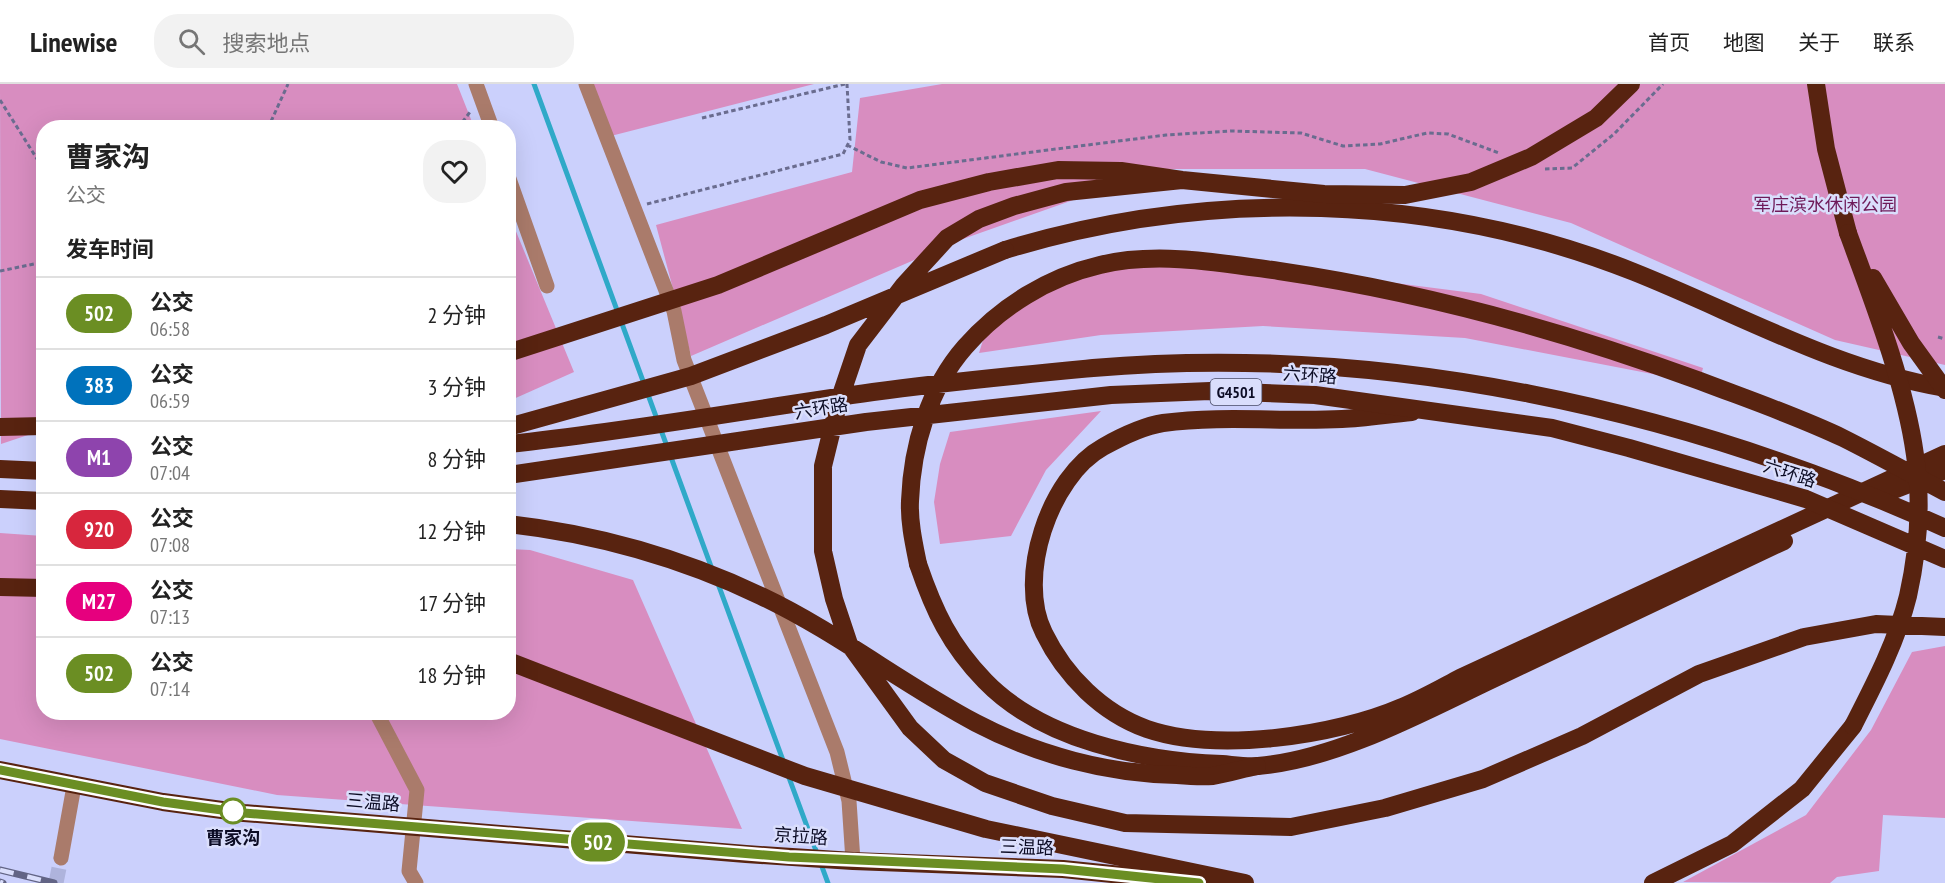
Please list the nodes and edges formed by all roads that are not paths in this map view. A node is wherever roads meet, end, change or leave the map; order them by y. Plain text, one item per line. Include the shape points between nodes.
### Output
1 (476, 84) edge
2 (586, 84) edge
3 (1631, 84) edge
4 (1816, 84) edge
5 (489, 120) edge
6 (1182, 180) junction
7 (516, 199) edge
8 (1848, 232) junction
9 (547, 286) dead end
10 (516, 350) edge
11 (1945, 389) edge
12 (1425, 410) junction
13 (516, 425) edge
14 (36, 426) edge
15 (0, 427) edge
16 (516, 443) edge
17 (1945, 454) edge
18 (8, 470) edge
19 (1945, 470) edge
20 (36, 471) edge
21 (516, 474) edge
22 (1945, 492) edge
23 (7, 500) edge
24 (36, 502) edge
25 (516, 525) edge
26 (1945, 528) edge
27 (1945, 559) edge
28 (0, 587) edge
29 (36, 588) edge
30 (1945, 627) edge
31 (516, 664) edge
32 (380, 720) edge
33 (1334, 738) junction
34 (1257, 766) junction
35 (0, 770) edge
36 (74, 786) junction
37 (414, 827) junction
38 (746, 854) joint
39 (61, 858) tunnel mouth
40 (853, 861) junction
41 (416, 883) edge
42 (1199, 883) edge
43 (1245, 883) edge
44 (1653, 883) edge

1 - 5 street
2 - 40 street via 674,311 684,360 837,752 849,801
3 - 6 highway, bridge via 1596,118 1531,157 1471,182 1405,195 1324,194
4 - 8 highway via 1826,149
6 - 10 highway, bridge via 1121,171 1058,170 989,182 920,200 718,285
6 - 30 highway, bridge via 1066,192 979,219 947,238 904,285 858,345 823,466 823,552 849,644 910,728 944,760 985,783 1052,806 1125,823 1291,827 1385,808 1483,778 1582,736 1699,674 1804,637 1876,624
7 - 9 street
8 - 11 highway, bridge via 1911,343
8 - 44 highway, bridge via 1896,378 1916,455 1918,530 1907,597 1879,675 1853,726 1802,789 1732,844
11 - 13 highway, bridge via 1855,366 1631,271 1516,234 1391,211 1270,207 1186,214 1053,236 1005,250 691,376
12 - 21 highway, 六环路 / G4501, bridge via 1315,395 1112,395 866,422
12 - 27 highway, 六环路 / G4501, bridge via 1552,428 1728,476 1806,499
12 - 33 highway, bridge via 1344,419 1161,423 1101,448 1064,485 1040,534 1035,603 1042,631 1078,683 1107,710 1148,729 1186,736
14 - 15 highway
16 - 26 highway, 六环路 / G4501, bridge via 876,392 1096,368 1320,366 1449,381 1658,422 1838,482
17 - 33 highway
18 - 20 highway
19 - 33 highway via 1891,490 1408,721
22 - 34 highway, bridge via 1841,437 1734,394 1524,323 1338,280 1195,262 1123,261 1055,281 1014,301 981,329 952,363 931,401 916,453 910,501 918,564 933,611 958,650 986,682 1021,709 1064,731 1146,757
23 - 24 highway
25 - 34 highway, bridge via 620,543 698,568 762,596 876,660 978,724 1034,749 1100,768 1149,775 1211,776
28 - 29 highway
31 - 43 highway, bridge via 805,776 986,829
32 - 37 street via 417,790
33 - 34 highway
35 - 36 highway, 三温路
36 - 37 highway, 三温路 via 244,813
36 - 39 street
37 - 38 highway, 三温路
37 - 41 street via 409,870
38 - 40 highway, 京拉路
40 - 42 highway, 三温路 via 1063,869

